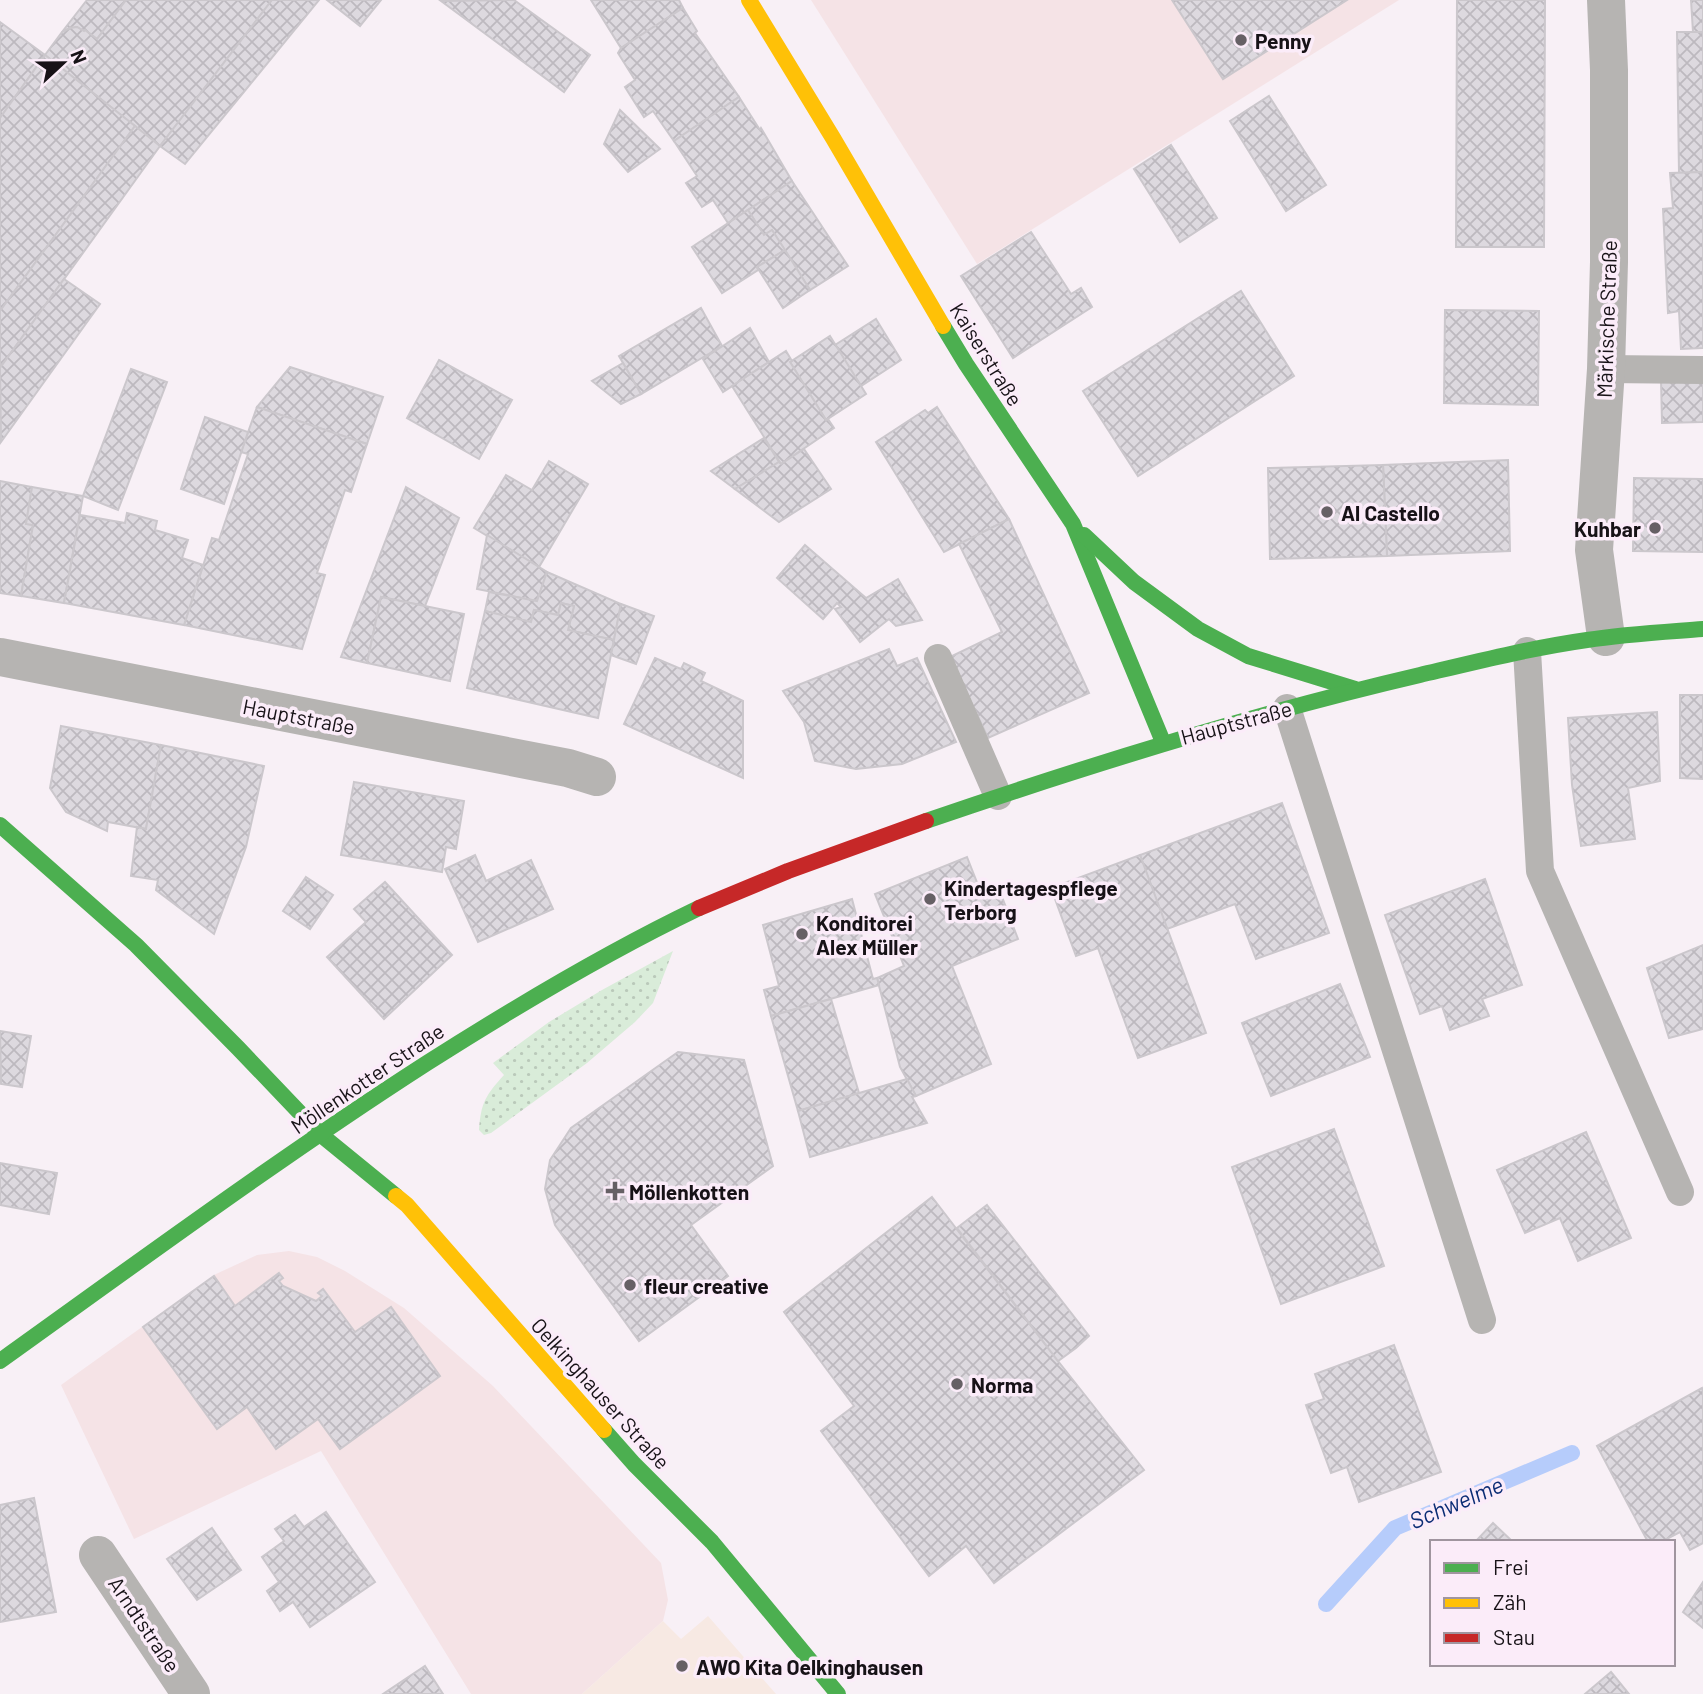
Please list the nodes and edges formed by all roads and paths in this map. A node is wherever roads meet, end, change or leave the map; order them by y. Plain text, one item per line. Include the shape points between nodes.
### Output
1 (749, 0) edge
2 (1606, 0) edge
3 (1606, 369) junction
4 (1703, 370) edge
5 (1073, 524) junction
6 (1703, 629) edge
7 (1606, 637) junction
8 (1527, 651) junction
9 (0, 657) edge
10 (938, 658) dead end
11 (1356, 689) junction
12 (1287, 708) junction
13 (1163, 742) junction
14 (597, 777) dead end
15 (998, 796) junction
16 (0, 825) edge
17 (783, 872) joint
18 (320, 1134) junction
19 (1679, 1192) dead end
20 (1482, 1320) dead end
21 (0, 1361) edge
22 (98, 1555) dead end
23 (191, 1694) edge
24 (838, 1694) edge

1 - 5 main road, Kaiserstraße via 966,364
2 - 3 street, Märkische Straße
3 - 4 lane
3 - 7 street, Märkische Straße via 1594,550
5 - 11 main road via 1134,582 1198,629 1248,656
5 - 13 main road, Kaiserstraße
6 - 7 main road, Hauptstraße
7 - 8 main road, Hauptstraße
8 - 11 main road, Hauptstraße
8 - 19 lane via 1541,871
9 - 14 street, Hauptstraße
10 - 15 lane
11 - 12 main road, Hauptstraße
12 - 13 main road, Hauptstraße
12 - 20 lane
13 - 15 main road, Hauptstraße
15 - 17 main road, Hauptstraße
16 - 18 main road via 136,945
17 - 18 main road, Möllenkotter Straße via 631,942 448,1049
18 - 21 main road, Möllenkotter Straße
18 - 24 main road, Oelkinghauser Straße via 407,1205 635,1464 712,1542
22 - 23 street, Arndtstraße

